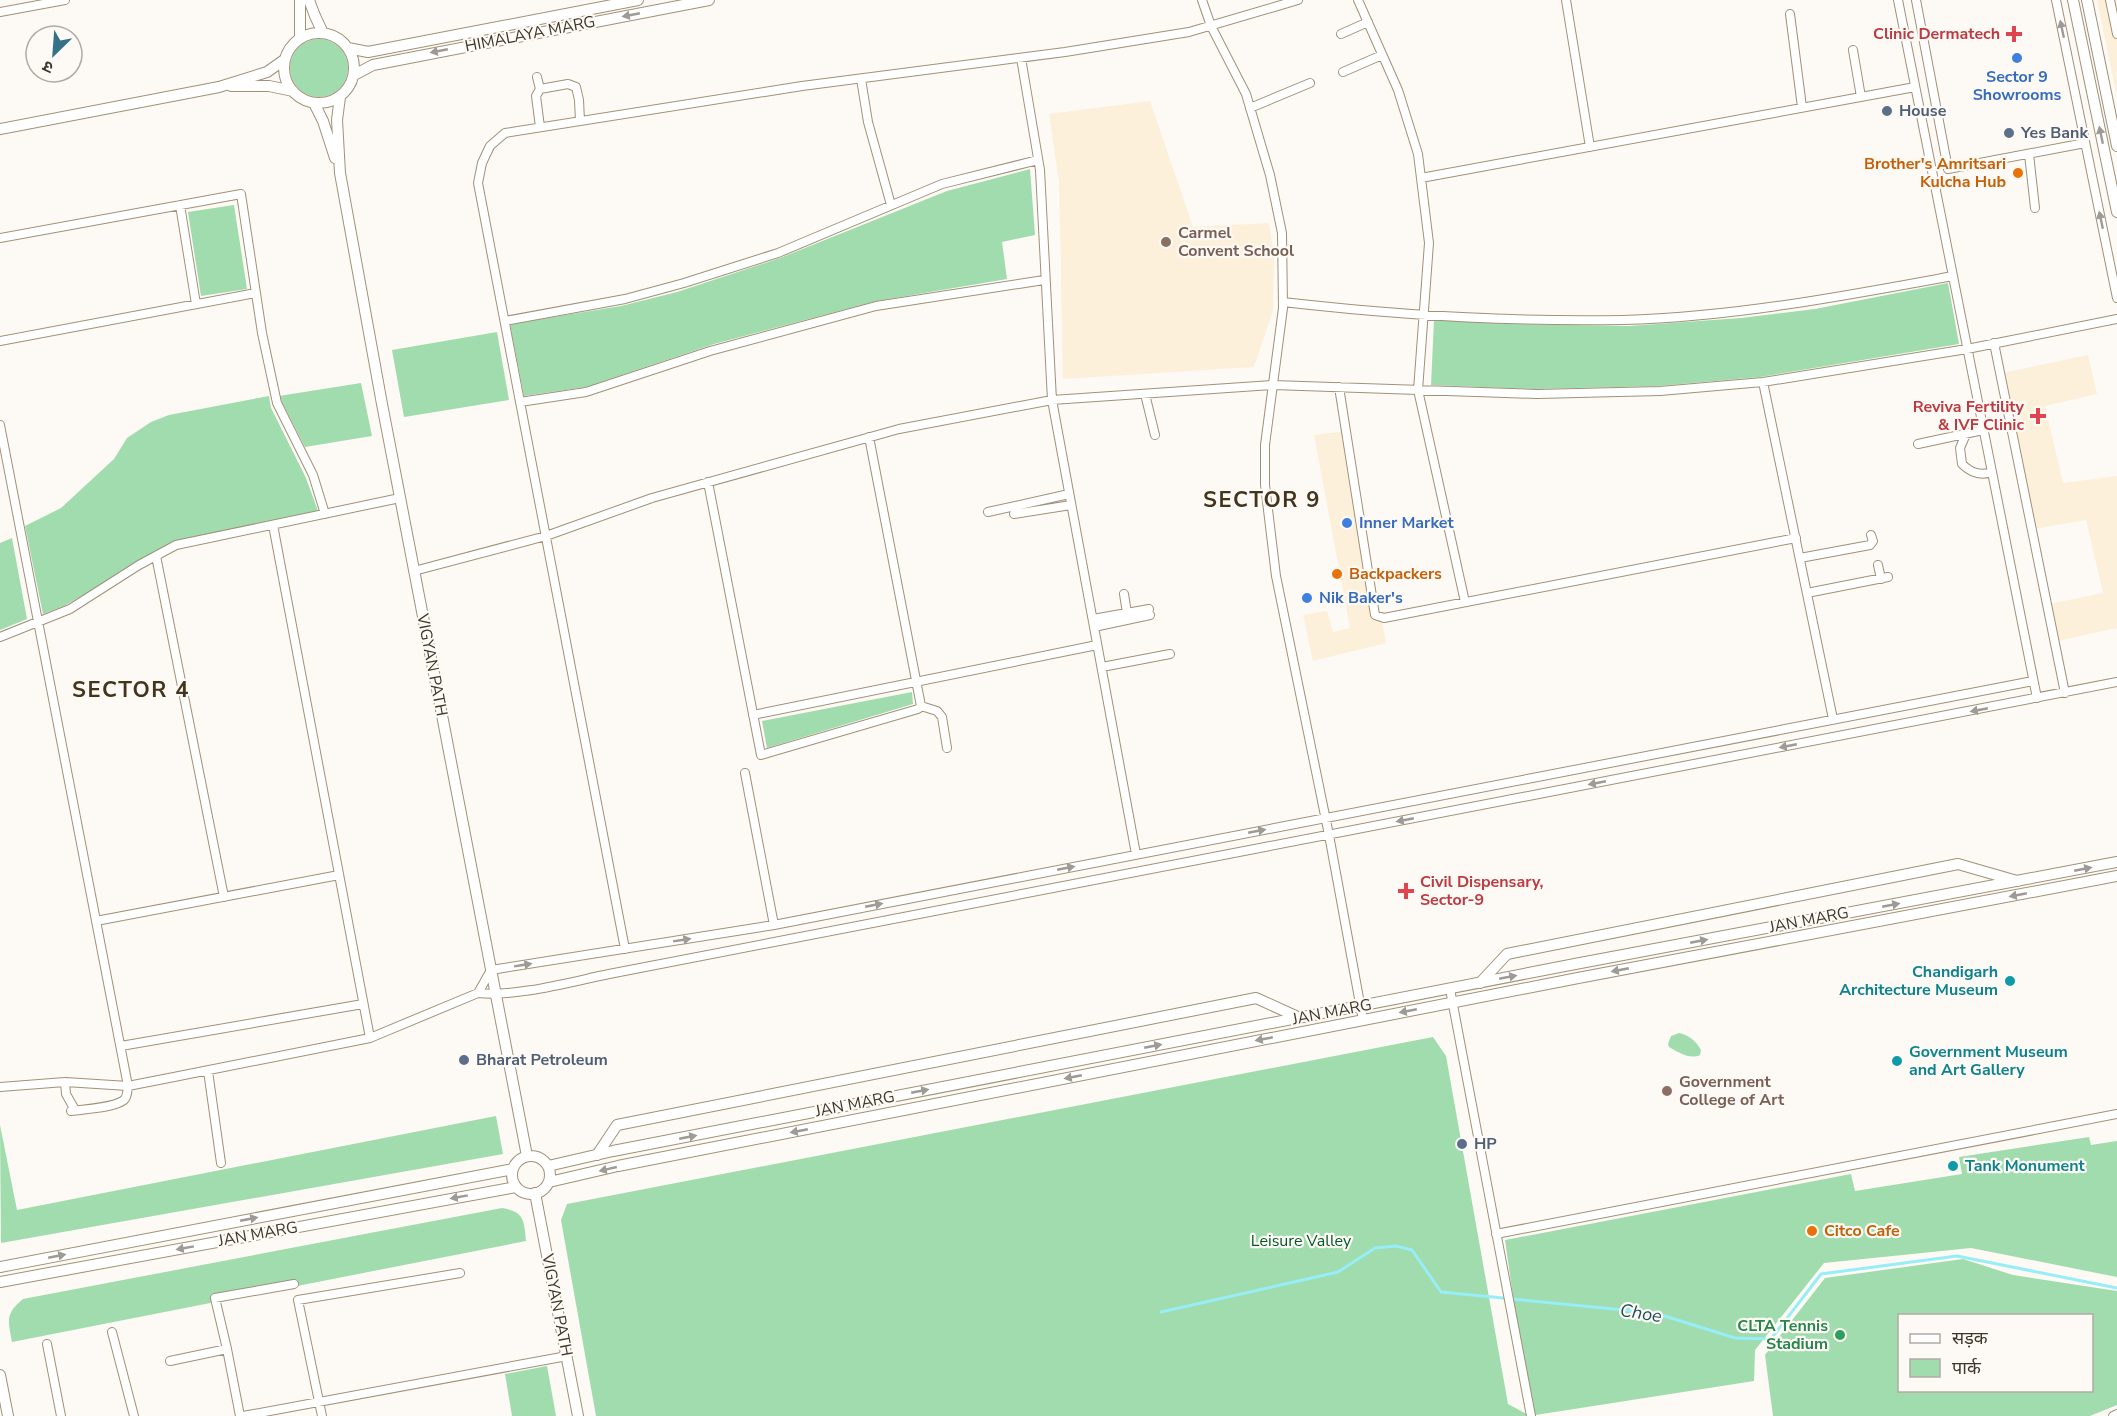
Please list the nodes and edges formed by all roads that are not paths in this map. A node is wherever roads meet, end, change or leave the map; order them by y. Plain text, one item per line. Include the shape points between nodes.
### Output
1 (65, 0) edge
2 (300, 0) edge
3 (309, 0) edge
4 (638, 0) edge
5 (709, 0) edge
6 (1202, 0) edge
7 (1298, 0) edge
8 (1358, 0) edge
9 (1566, 0) edge
10 (1898, 0) edge
11 (1916, 0) edge
12 (2056, 0) edge
13 (2073, 0) edge
14 (2086, 0) edge
15 (2110, 0) edge
16 (0, 12) edge
17 (1790, 14) dead end
18 (1368, 22) junction
19 (1210, 26) junction
20 (323, 33) junction
21 (1341, 34) dead end
22 (2117, 34) edge
23 (300, 39) junction
24 (348, 48) junction
25 (1853, 50) dead end
26 (1382, 55) junction
27 (1022, 58) junction
28 (284, 60) junction
29 (1343, 72) dead end
30 (354, 75) junction
31 (537, 77) dead end
32 (861, 79) junction
33 (1310, 83) dead end
34 (219, 87) junction
35 (1915, 87) junction
36 (540, 88) junction
37 (293, 92) junction
38 (340, 97) junction
39 (1861, 97) junction
40 (314, 103) junction
41 (1802, 107) junction
42 (1250, 108) junction
43 (580, 121) junction
44 (540, 127) junction
45 (0, 129) edge
46 (2085, 143) junction
47 (2117, 146) edge
48 (1590, 147) junction
49 (2029, 154) junction
50 (1038, 160) junction
51 (340, 173) junction
52 (1421, 178) junction
53 (891, 205) junction
54 (180, 206) junction
55 (2035, 208) dead end
56 (2117, 212) edge
57 (0, 238) edge
58 (1953, 276) junction
59 (1044, 280) junction
60 (256, 293) junction
61 (2117, 298) edge
62 (1283, 302) junction
63 (196, 304) junction
64 (1425, 315) junction
65 (2117, 319) edge
66 (505, 321) junction
67 (0, 340) edge
68 (1994, 343) junction
69 (1967, 349) junction
70 (1763, 382) junction
71 (1273, 385) junction
72 (1339, 387) junction
73 (1418, 390) junction
74 (1145, 394) junction
75 (1052, 400) junction
76 (520, 402) junction
77 (0, 425) edge
78 (1983, 430) junction
79 (1966, 434) junction
80 (1155, 435) dead end
81 (869, 437) junction
82 (1918, 444) dead end
83 (1992, 472) junction
84 (708, 482) junction
85 (1070, 494) junction
86 (400, 498) junction
87 (1071, 505) junction
88 (988, 512) dead end
89 (325, 514) junction
90 (1014, 514) dead end
91 (273, 525) junction
92 (1871, 535) dead end
93 (546, 536) junction
94 (1796, 538) junction
95 (156, 556) junction
96 (1800, 558) junction
97 (1878, 564) dead end
98 (414, 571) junction
99 (1807, 593) junction
100 (1124, 594) dead end
101 (1465, 602) junction
102 (1127, 613) junction
103 (38, 622) junction
104 (1093, 623) junction
105 (0, 638) edge
106 (1098, 645) junction
107 (1170, 654) dead end
108 (1101, 667) junction
109 (917, 681) junction
110 (2033, 681) junction
111 (2117, 682) edge
112 (2066, 693) junction
113 (2037, 699) junction
114 (921, 706) junction
115 (753, 715) junction
116 (1833, 719) junction
117 (947, 748) dead end
118 (745, 773) dead end
119 (1325, 818) junction
120 (1329, 835) junction
121 (1136, 854) junction
122 (2117, 862) edge
123 (339, 875) junction
124 (2117, 876) edge
125 (2018, 881) junction
126 (224, 897) junction
127 (96, 921) junction
128 (774, 925) junction
129 (625, 949) junction
130 (491, 970) junction
131 (1480, 983) junction
132 (1450, 988) junction
133 (478, 993) junction
134 (495, 994) junction
135 (1453, 1002) junction
136 (363, 1004) junction
137 (1360, 1006) junction
138 (1300, 1018) junction
139 (1363, 1020) junction
140 (370, 1038) junction
141 (121, 1046) junction
142 (208, 1071) junction
143 (65, 1082) junction
144 (128, 1086) junction
145 (0, 1087) edge
146 (2117, 1114) edge
147 (597, 1155) junction
148 (527, 1156) junction
149 (221, 1163) dead end
150 (548, 1166) junction
151 (513, 1169) junction
152 (549, 1182) junction
153 (516, 1187) junction
154 (536, 1193) junction
155 (1496, 1233) junction
156 (0, 1267) edge
157 (460, 1274) dead end
158 (0, 1282) edge
159 (298, 1300) junction
160 (112, 1332) dead end
161 (47, 1344) dead end
162 (227, 1349) junction
163 (567, 1356) junction
164 (170, 1361) dead end
165 (0, 1375) edge
166 (319, 1401) junction
167 (2117, 1414) edge
168 (8, 1416) edge
169 (61, 1416) edge
170 (134, 1416) edge
171 (242, 1416) edge
172 (322, 1416) edge
173 (578, 1416) edge
174 (1531, 1416) edge
175 (2113, 1416) edge

1 - 16 street
2 - 23 main road
3 - 20 main road
4 - 24 main road, HIMALAYA MARG via 368,52
5 -> 30 main road, HIMALAYA MARG via 373,65
6 - 19 street
7 - 19 street
8 - 18 street
9 - 48 street
10 - 35 street
11 - 49 street via 1948,170
46 -> 12 street
56 -> 13 main road
14 - 47 main road
15 - 22 street
17 - 41 street
18 - 21 street
18 - 26 street
19 - 27 street
19 - 42 street
20 - 23 main road
20 - 24 main road
23 - 28 main road
24 - 30 main road
25 - 39 street
26 - 29 street
26 - 52 street via 1398,90 1418,154
27 - 32 street
27 - 50 street
28 - 34 main road via 267,72
28 - 37 main road via 284,76
30 - 38 main road
31 - 36 street
32 - 43 street
32 - 53 street via 868,122
33 - 42 street
34 - 37 main road via 269,86
34 - 45 main road
35 - 39 street
35 - 58 street
36 - 43 street via 568,84 576,87
36 - 44 street via 536,96
37 - 40 main road
38 - 40 main road
38 - 51 main road, VIGYAN PATH
39 - 41 street
40 - 51 main road, VIGYAN PATH
41 - 48 street
42 - 62 street via 1282,233
43 - 44 street
44 - 66 street via 505,133 490,146 478,183
46 - 49 street
61 -> 46 street
48 - 52 street
49 - 55 street
50 - 53 street via 942,184
50 - 59 street
51 - 86 main road, VIGYAN PATH
52 - 64 street via 1429,243
53 - 66 street via 778,253 684,283 625,299
54 - 57 street
54 - 60 street via 241,194
54 - 63 street
58 - 64 street via 1801,304 1624,320
58 - 69 street
59 - 75 street
59 - 76 street via 876,306 710,351 586,392
60 - 63 street
60 - 89 street via 277,403 313,475
62 - 64 street
62 - 71 street
63 - 67 street
64 - 73 street
65 - 68 street
66 - 76 street
68 - 69 street
68 - 112 street
69 - 70 street
69 - 78 street
70 - 73 street via 1660,392 1537,394
70 - 94 street
71 - 72 street
71 - 74 street
71 - 119 street via 1265,445 1265,486 1276,576
72 - 73 street
72 - 101 street via 1375,615 1384,618
73 - 101 street
74 - 75 street
74 - 80 street
75 - 81 street
75 - 85 street
76 - 93 street
77 - 103 street
78 - 79 street
78 - 83 street
79 - 82 street
79 - 83 street via 1959,448 1962,464 1973,472
81 - 84 street
81 - 109 street
83 - 110 street
84 - 93 street
84 - 115 street
85 - 87 street
85 - 88 street
86 - 89 street
86 - 98 main road, VIGYAN PATH
87 - 90 street
87 - 104 street
89 - 91 street
91 - 95 street via 176,545
91 - 123 street
92 - 96 street via 1870,545
93 - 98 street
93 - 129 street
94 - 96 street
94 - 101 street
95 - 103 street via 70,609
95 - 126 street
96 - 99 street
97 - 99 street via 1884,578
98 - 130 main road, VIGYAN PATH
99 - 116 street
100 - 102 street
102 - 104 street
102 - 104 street via 1149,612
103 - 105 street
103 - 127 street
104 - 106 street
106 - 108 street
106 - 109 street
107 - 108 street
108 - 121 street
109 - 114 street
109 - 115 street
110 - 113 street
110 - 116 street
111 - 112 street
112 - 113 street
113 -> 120 street
114 - 115 street via 761,755
114 - 117 street via 940,713
116 - 119 street
118 - 128 street
119 - 120 street
121 -> 119 street
120 - 134 street
120 - 137 street
128 -> 121 street
125 -> 122 main road, JAN MARG
123 - 126 street
123 - 136 street
124 -> 135 main road, JAN MARG
131 -> 125 main road, JAN MARG
125 - 131 main road via 1958,864 1507,954
126 - 127 street
127 - 141 street
129 -> 128 street
130 -> 129 street
130 - 133 street
130 - 134 main road, VIGYAN PATH
131 - 132 main road, JAN MARG
132 - 135 street
132 - 137 main road, JAN MARG
133 - 134 street
133 - 140 street
134 - 148 main road, VIGYAN PATH
135 -> 139 main road, JAN MARG
135 - 155 street
136 - 140 street
136 - 141 street
137 - 138 main road, JAN MARG
137 - 139 street
147 -> 138 main road, JAN MARG
138 - 147 main road via 1256,998 617,1125
139 -> 152 main road, JAN MARG
140 - 142 street
141 - 144 street
142 - 144 street
142 - 149 street
143 - 144 street
143 - 144 street via 73,1111 122,1101
143 - 145 street
146 - 155 street
147 - 150 main road, JAN MARG
148 - 150 main road via 541,1159
148 - 151 main road
150 - 152 main road
151 - 153 main road
156 -> 151 main road, JAN MARG
152 - 154 main road
153 - 154 main road
153 -> 158 main road, JAN MARG
154 - 163 main road, VIGYAN PATH
155 - 174 street
157 - 159 street
159 - 162 street via 293,1282 215,1298
159 - 166 street
160 - 170 street
161 - 169 street
162 - 164 street
162 - 171 street
163 - 166 street
163 - 173 main road, VIGYAN PATH
165 - 168 main road
166 - 171 street
166 - 172 street
167 - 175 street

